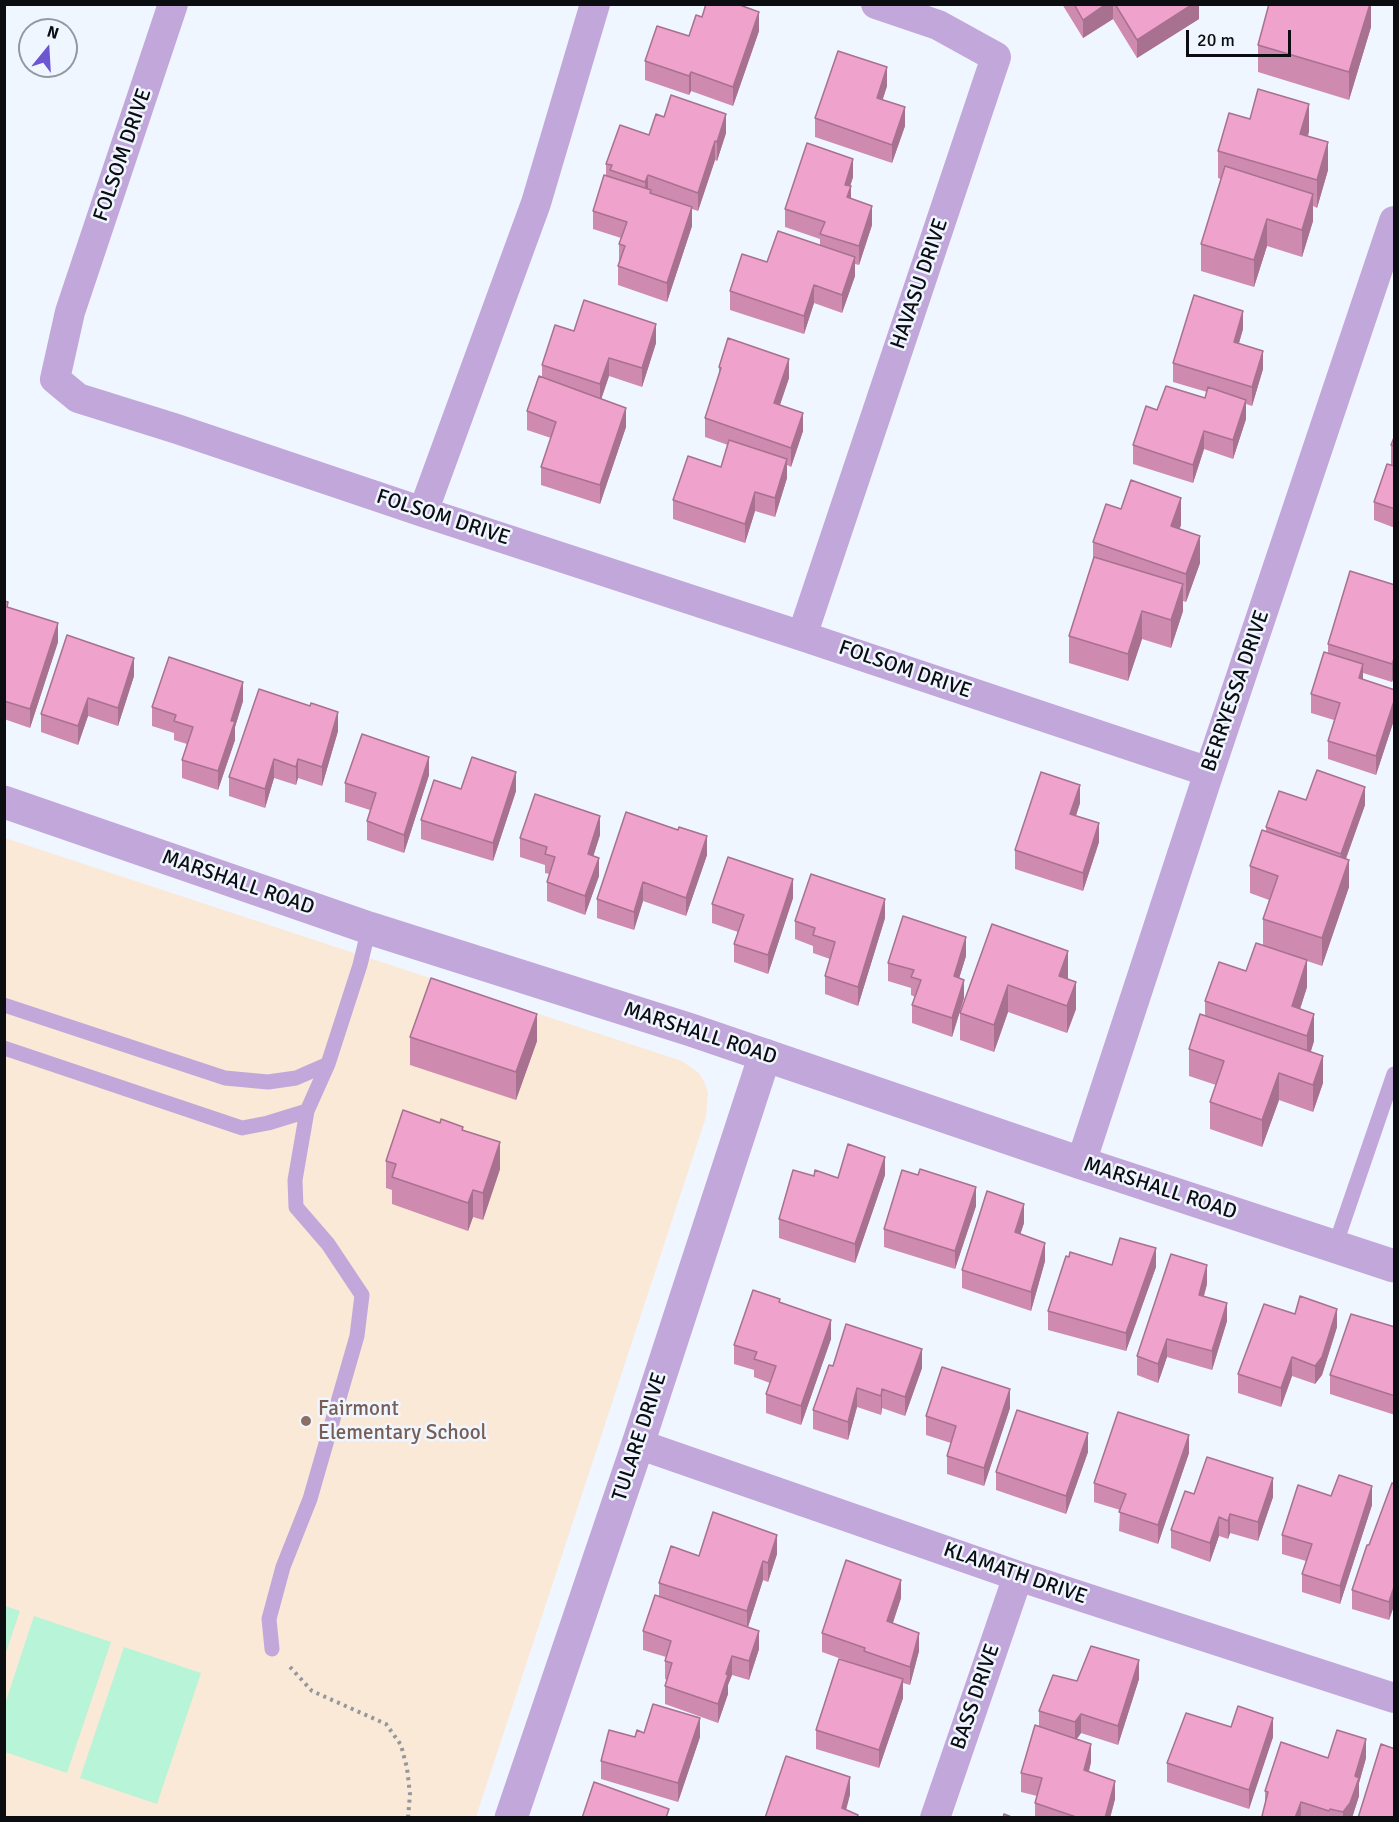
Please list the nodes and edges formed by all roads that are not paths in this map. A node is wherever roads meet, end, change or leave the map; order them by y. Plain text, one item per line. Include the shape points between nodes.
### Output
1 (173, 4) edge
2 (595, 4) edge
3 (876, 4) edge
4 (1395, 221) edge
5 (423, 512) junction
6 (802, 636) junction
7 (1209, 772) junction
8 (4, 802) edge
9 (369, 928) junction
10 (4, 1005) edge
11 (4, 1048) edge
12 (765, 1055) junction
13 (328, 1064) junction
14 (1395, 1074) edge
15 (307, 1110) junction
16 (1081, 1163) junction
17 (1335, 1246) junction
18 (1395, 1266) edge
19 (638, 1444) junction
20 (1018, 1576) junction
21 (272, 1649) road end
22 (1395, 1698) edge
23 (511, 1818) edge
24 (935, 1818) edge

1 - 5 street, FOLSOM DRIVE via 70,312 55,379 78,398
2 - 5 street via 536,203
3 - 6 street, HAVASU DRIVE via 938,25 996,57
4 - 7 street, BERRYESSA DRIVE
5 - 6 street, FOLSOM DRIVE
6 - 7 street, FOLSOM DRIVE
7 - 16 street, BERRYESSA DRIVE
8 - 9 street, MARSHALL ROAD
9 - 12 street, MARSHALL ROAD
9 - 13 lane
10 - 13 lane via 225,1078 268,1082 296,1078
11 - 15 lane via 242,1128
12 - 16 street, MARSHALL ROAD
12 - 19 street, TULARE DRIVE
13 - 15 lane
14 - 17 lane
15 - 21 lane via 295,1180 296,1207 328,1244 362,1295 357,1336 310,1499 283,1567 269,1619
16 - 17 street, MARSHALL ROAD
17 - 18 street, MARSHALL ROAD
19 - 20 street, KLAMATH DRIVE
19 - 23 street, TULARE DRIVE
20 - 22 street, KLAMATH DRIVE
20 - 24 street, BASS DRIVE

